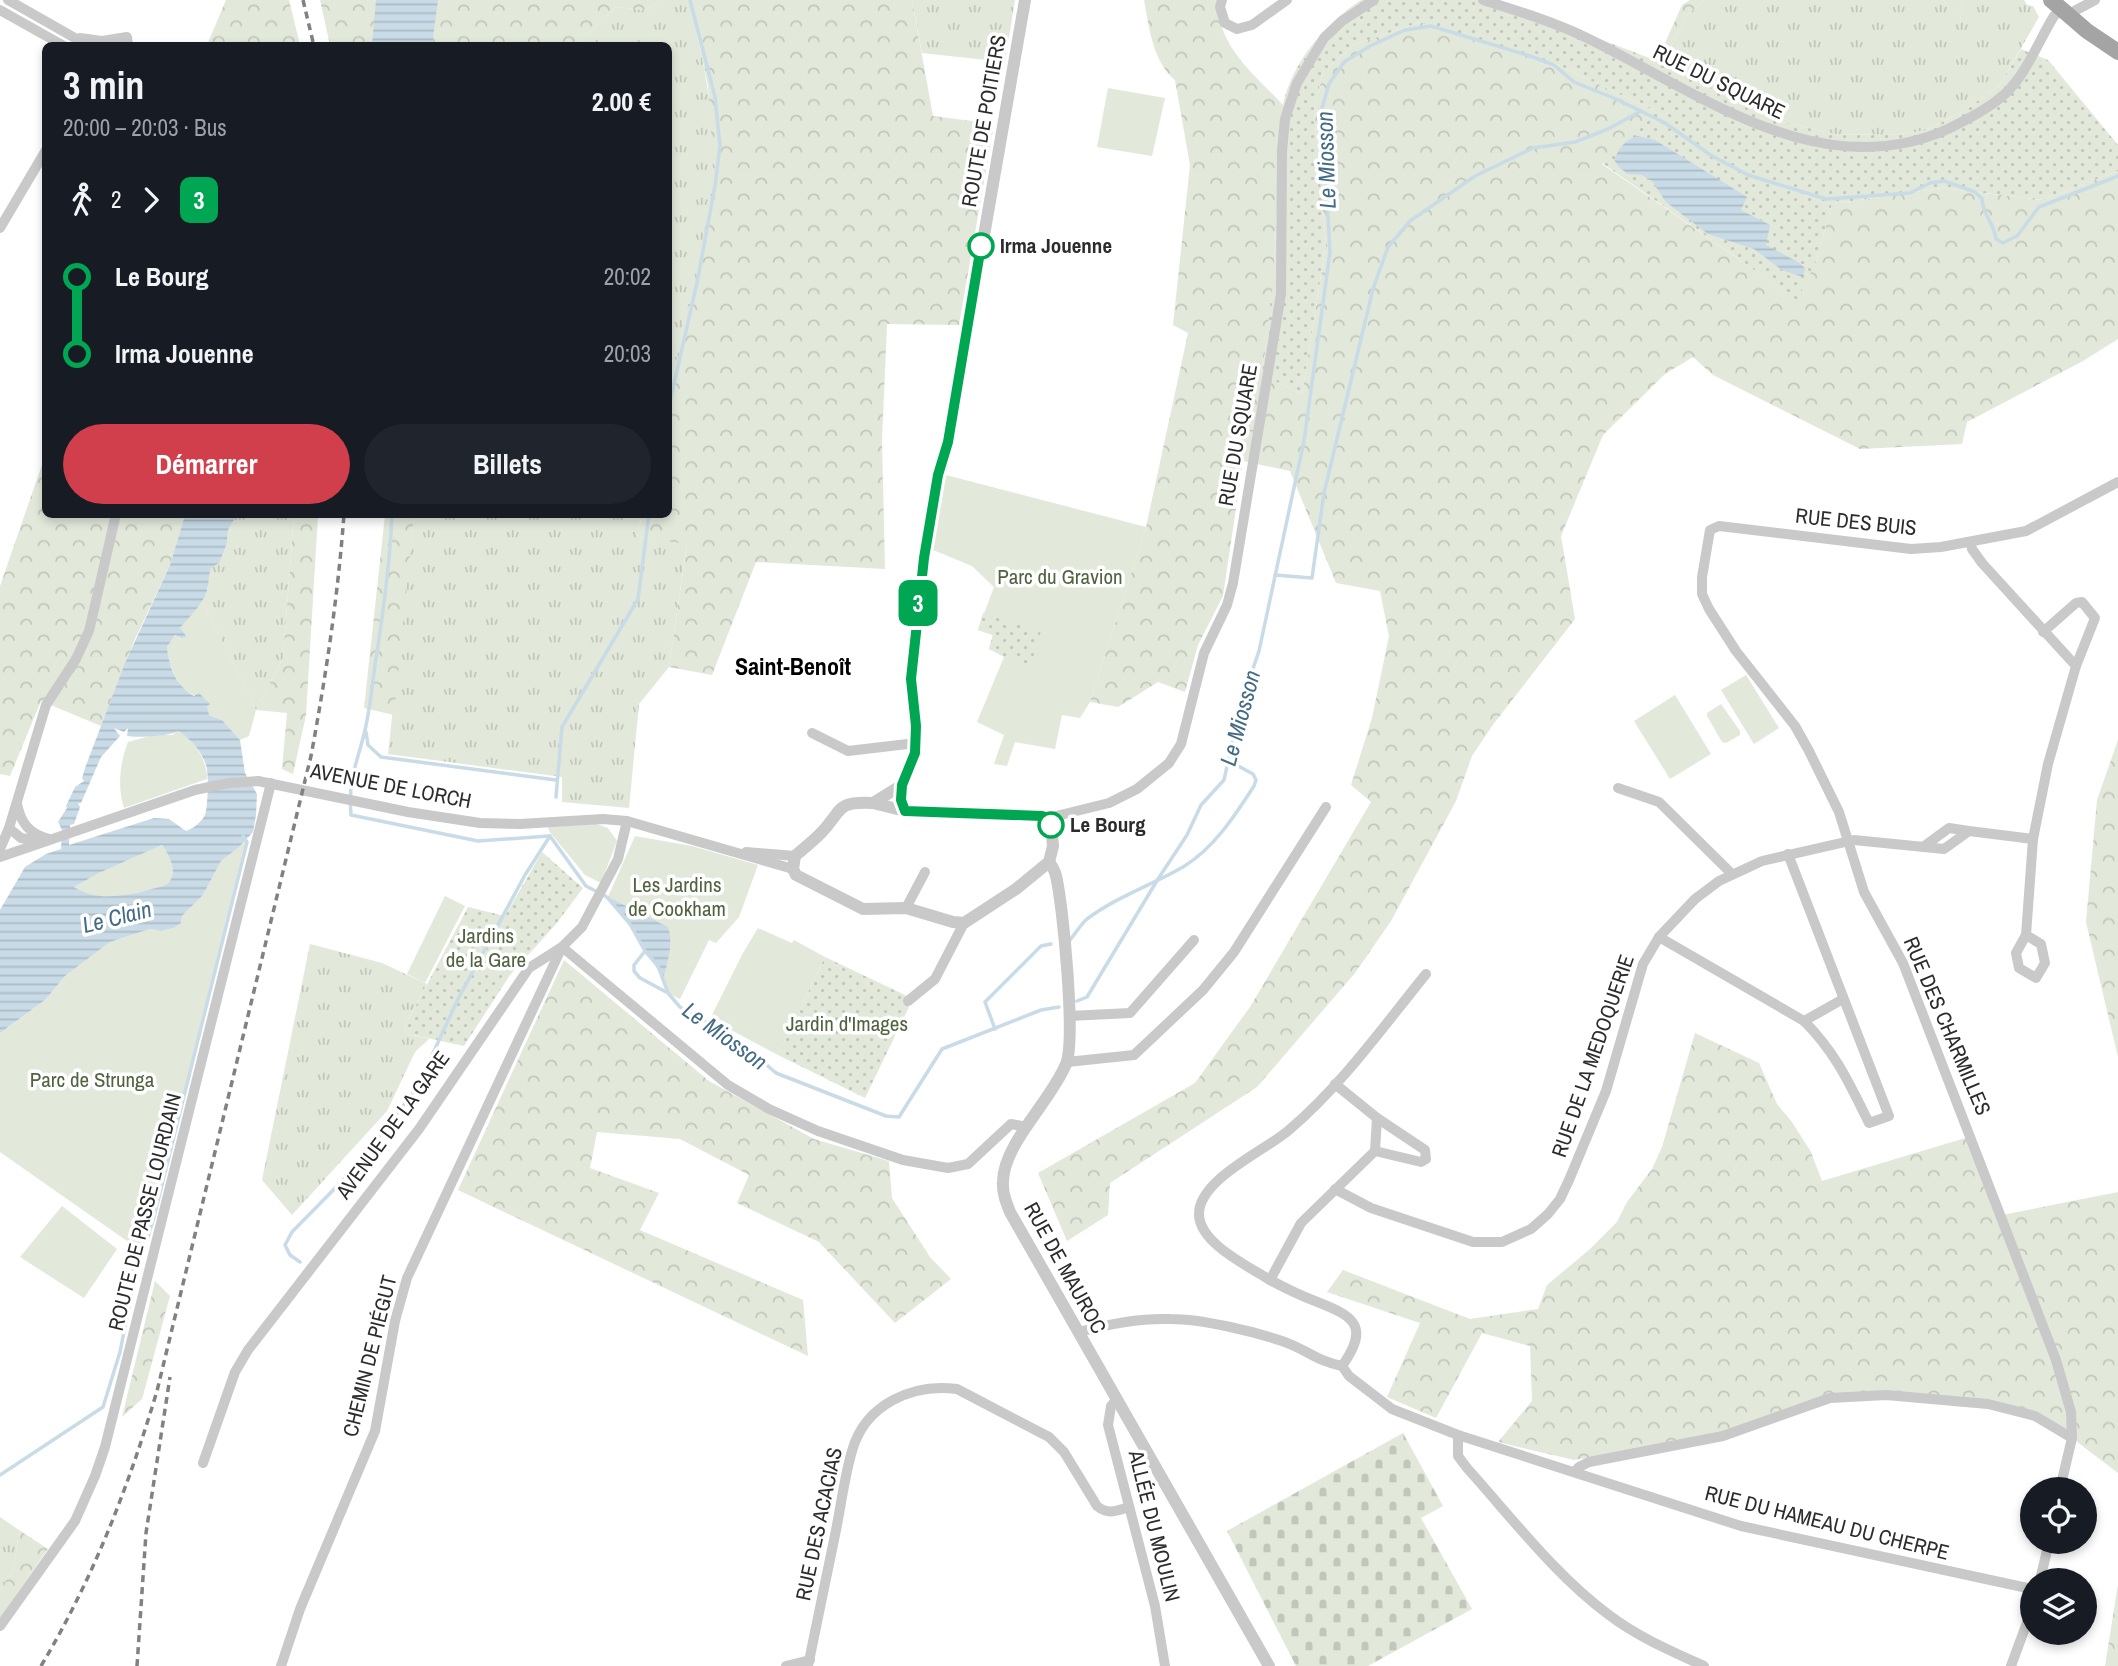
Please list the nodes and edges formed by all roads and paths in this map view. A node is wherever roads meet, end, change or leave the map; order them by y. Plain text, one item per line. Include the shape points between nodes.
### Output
1 (8, 0) edge
2 (1025, 0) edge
3 (1222, 0) edge
4 (1287, 0) edge
5 (1374, 0) edge
6 (1483, 0) edge
7 (2095, 0) edge
8 (2060, 8) edge
9 (0, 10) edge
10 (72, 37) junction
11 (57, 42) edge
12 (81, 42) edge
13 (128, 42) edge
14 (2118, 52) edge
15 (42, 157) edge
16 (0, 228) edge
17 (2118, 482) edge
18 (115, 518) edge
19 (1970, 542) junction
20 (2043, 632) junction
21 (1737, 651) joint
22 (2076, 666) junction
23 (811, 733) dead end
24 (916, 743) junction
25 (271, 783) junction
26 (902, 785) junction
27 (1618, 788) dead end
28 (17, 801) junction
29 (873, 803) junction
30 (1326, 807) dead end
31 (905, 811) junction
32 (1048, 818) junction
33 (626, 821) junction
34 (9, 828) junction
35 (50, 839) junction
36 (2033, 839) junction
37 (1849, 842) junction
38 (0, 849) edge
39 (1788, 854) junction
40 (0, 857) edge
41 (794, 862) junction
42 (1049, 862) junction
43 (925, 872) dead end
44 (1732, 874) junction
45 (906, 908) junction
46 (964, 923) junction
47 (2026, 935) dead end
48 (1659, 937) junction
49 (1194, 940) dead end
50 (562, 947) junction
51 (1426, 974) dead end
52 (1843, 999) junction
53 (908, 1001) dead end
54 (1069, 1016) junction
55 (1804, 1021) junction
56 (1067, 1062) junction
57 (1335, 1084) junction
58 (1377, 1118) junction
59 (1027, 1127) junction
60 (1375, 1151) junction
61 (1335, 1189) junction
62 (1270, 1280) junction
63 (1079, 1332) junction
64 (1342, 1366) junction
65 (1117, 1399) junction
66 (1458, 1435) junction
67 (2072, 1438) junction
68 (203, 1464) dead end
69 (1574, 1472) junction
70 (2063, 1477) edge
71 (1129, 1507) junction
72 (2020, 1586) edge
73 (0, 1626) edge
74 (2020, 1642) edge
75 (809, 1663) edge
76 (281, 1666) edge
77 (786, 1666) edge
78 (1165, 1666) edge
79 (1269, 1666) edge
80 (1704, 1666) edge
81 (2011, 1666) edge

1 - 10 street
2 - 24 street, ROUTE DE POITIERS via 924,558 911,679
3 - 4 street via 1225,23 1237,29 1252,25
5 - 32 street, RUE DU SQUARE via 1324,38 1297,83 1285,119 1281,294 1233,583 1204,653 1181,744 1169,763 1137,789 1109,803
6 - 8 street, RUE DU SQUARE via 1585,37 1752,123 1790,137 1870,146 1930,137 1982,111 2008,91
7 - 8 street
8 - 14 main road
9 - 11 street
10 - 12 street
10 - 13 street via 102,41 127,37
15 - 16 street
17 - 19 street, RUE DES BUIS via 2026,531
18 - 28 street via 86,638 46,705
19 - 20 street via 1982,563
19 - 21 street, RUE DES BUIS via 1911,549 1719,526 1710,530 1702,594
20 - 22 street
20 - 22 street via 2076,603 2084,603 2095,618
21 - 37 street, RUE DES CHARMILLES via 1810,751
22 - 36 street via 2048,764
23 - 24 street via 848,751
24 - 26 street, ROUTE DE POITIERS
25 - 33 street, AVENUE DE LORCH via 480,823
25 - 35 street, AVENUE DE LORCH via 229,783 195,790
25 - 73 street, ROUTE DE PASSE LOURDAIN via 105,1447 75,1521
26 - 29 street
26 - 31 street, ROUTE DE POITIERS
27 - 44 street via 1659,802
28 - 34 street
28 - 35 street via 23,824 37,836
29 - 31 street
29 - 41 street via 849,804 837,811
30 - 56 street via 1234,952 1203,990 1134,1055
31 - 32 street
32 - 42 street, RUE DE MAUROC via 1053,846
33 - 41 street, AVENUE DE LORCH
33 - 50 street, AVENUE DE LA GARE via 607,884 582,927
34 - 35 street, AVENUE DE LORCH via 28,841
34 - 38 street
35 - 40 street, AVENUE DE LORCH
36 - 37 street, RUE DE LA MEDOQUERIE via 1969,831 1944,849
36 - 47 street
37 - 39 street, RUE DE LA MEDOQUERIE
37 - 67 street, RUE DES CHARMILLES via 1864,892 1903,963 2056,1360 2071,1412
39 - 44 street, RUE DE LA MEDOQUERIE
39 - 52 street
41 - 45 street via 796,874 863,909
42 - 46 street
42 - 54 street, RUE DE MAUROC via 1056,876
43 - 45 street
44 - 48 street, RUE DE LA MEDOQUERIE via 1695,899
45 - 46 street
46 - 53 street via 935,979
48 - 55 street
48 - 61 street, RUE DE LA MEDOQUERIE via 1638,977 1606,1091 1569,1180 1560,1199 1531,1229 1502,1242 1473,1242 1371,1208
49 - 54 street via 1130,1013
50 - 59 street via 728,1085 818,1131 903,1160 948,1168 968,1164 1011,1124
50 - 68 street, AVENUE DE LA GARE via 528,968 419,1129 248,1350 235,1372
50 - 76 street, CHEMIN DE PIÉGUT via 407,1278 375,1431 300,1609
51 - 57 street
52 - 55 street
52 - 55 street via 1889,1116 1869,1123 1842,1069
54 - 56 street, RUE DE MAUROC
56 - 59 street, RUE DE MAUROC
57 - 58 street
57 - 62 street via 1289,1130 1213,1184 1200,1203 1206,1235
58 - 60 street
58 - 60 street via 1425,1150 1426,1159 1421,1162
59 - 63 street, RUE DE MAUROC via 1004,1167 1004,1197
60 - 61 street
61 - 62 street via 1301,1223
62 - 64 street via 1353,1321 1357,1333 1354,1349
63 - 64 street via 1134,1321 1187,1319 1273,1338
63 - 65 street, RUE DE MAUROC
64 - 66 street, RUE DU HAMEAU DU CHERPE via 1392,1409
65 - 71 street, ALLÉE DU MOULIN via 1108,1425
65 - 79 street, RUE DE MAUROC
66 - 69 street, RUE DU HAMEAU DU CHERPE
66 - 80 street via 1458,1456 1467,1468 1573,1586 1651,1642
67 - 69 street via 2035,1416 1988,1404 1886,1395 1830,1398 1723,1436 1589,1462
67 - 70 street
69 - 72 street, RUE DU HAMEAU DU CHERPE via 1741,1526
71 - 75 street, RUE DES ACACIAS via 1111,1513 1102,1510 1049,1437 957,1389 925,1389 896,1397 873,1415 853,1449
71 - 78 street, ALLÉE DU MOULIN
74 - 81 street
75 - 77 street

